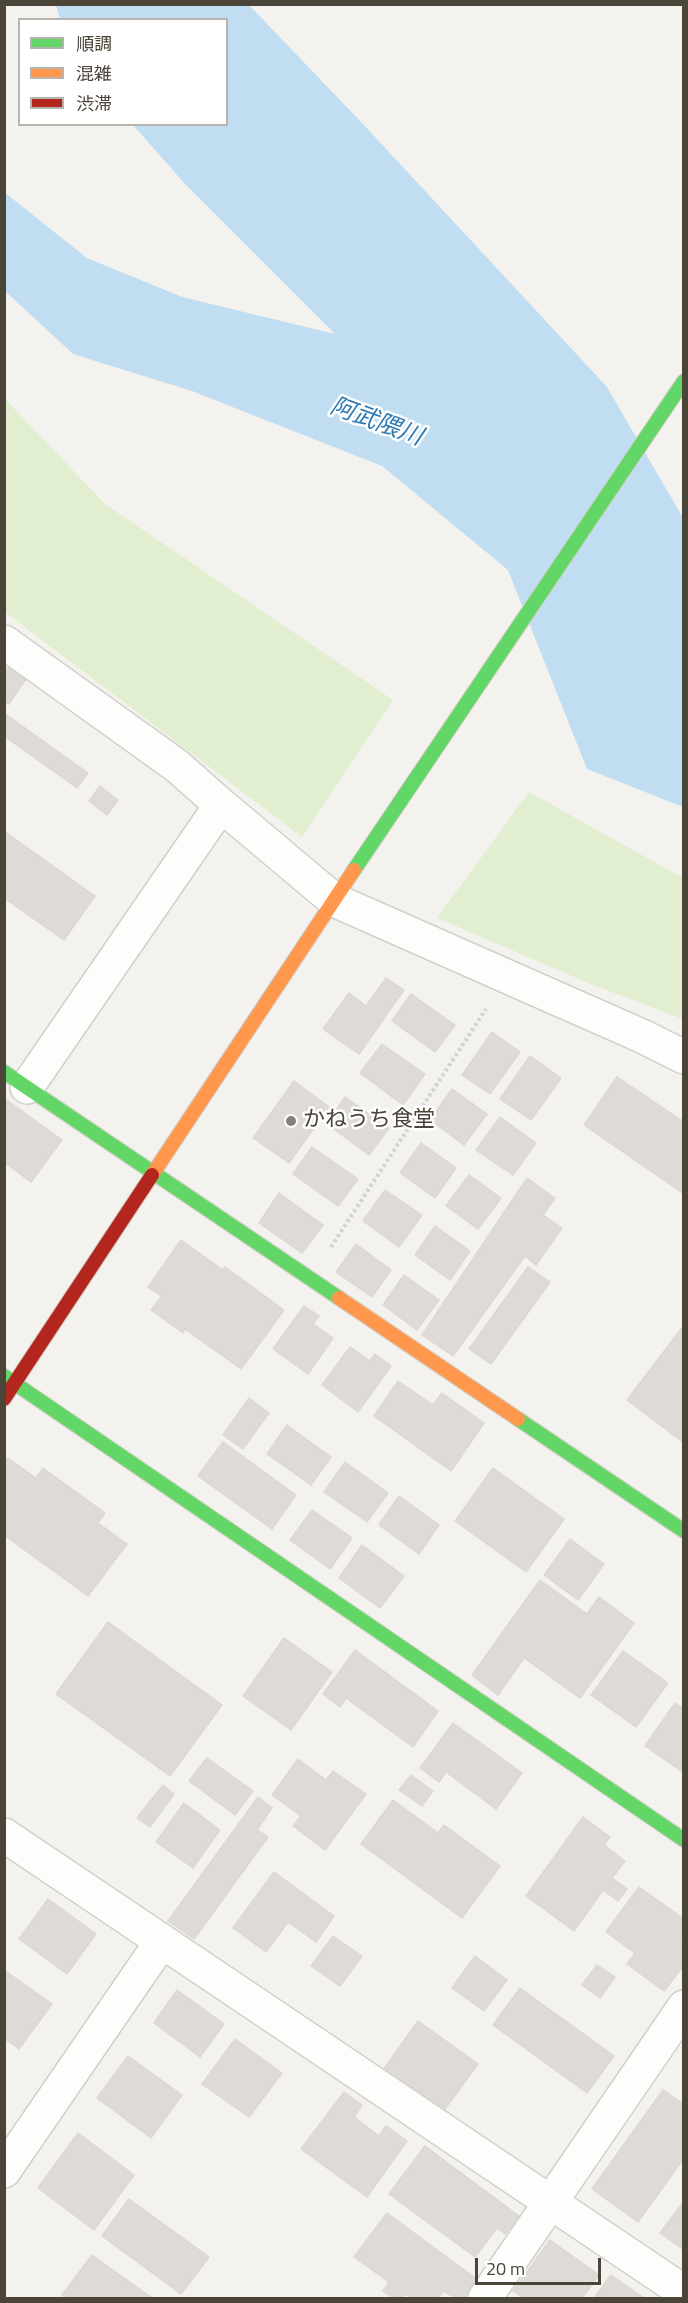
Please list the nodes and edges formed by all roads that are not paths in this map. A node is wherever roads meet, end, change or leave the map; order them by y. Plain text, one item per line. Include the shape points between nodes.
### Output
1 (684, 381) edge
2 (4, 642) edge
3 (221, 806) junction
4 (334, 900) junction
5 (684, 1057) edge
6 (16, 1080) edge
7 (153, 1173) junction
8 (10, 1380) edge
9 (4, 1399) edge
10 (684, 1531) edge
11 (4, 1835) edge
12 (684, 1840) edge
13 (162, 1941) junction
14 (684, 2007) edge
15 (4, 2171) edge
16 (550, 2203) junction
17 (684, 2292) edge
18 (485, 2298) edge

1 - 4 street
2 - 3 street via 177,766
3 - 4 street
3 - 6 street
4 - 5 street
4 - 7 street
6 - 7 street
7 - 8 street
7 - 10 street
8 - 9 street
8 - 12 street
11 - 13 street
13 - 15 street
13 - 16 street
14 - 16 street
16 - 17 street
16 - 18 street

